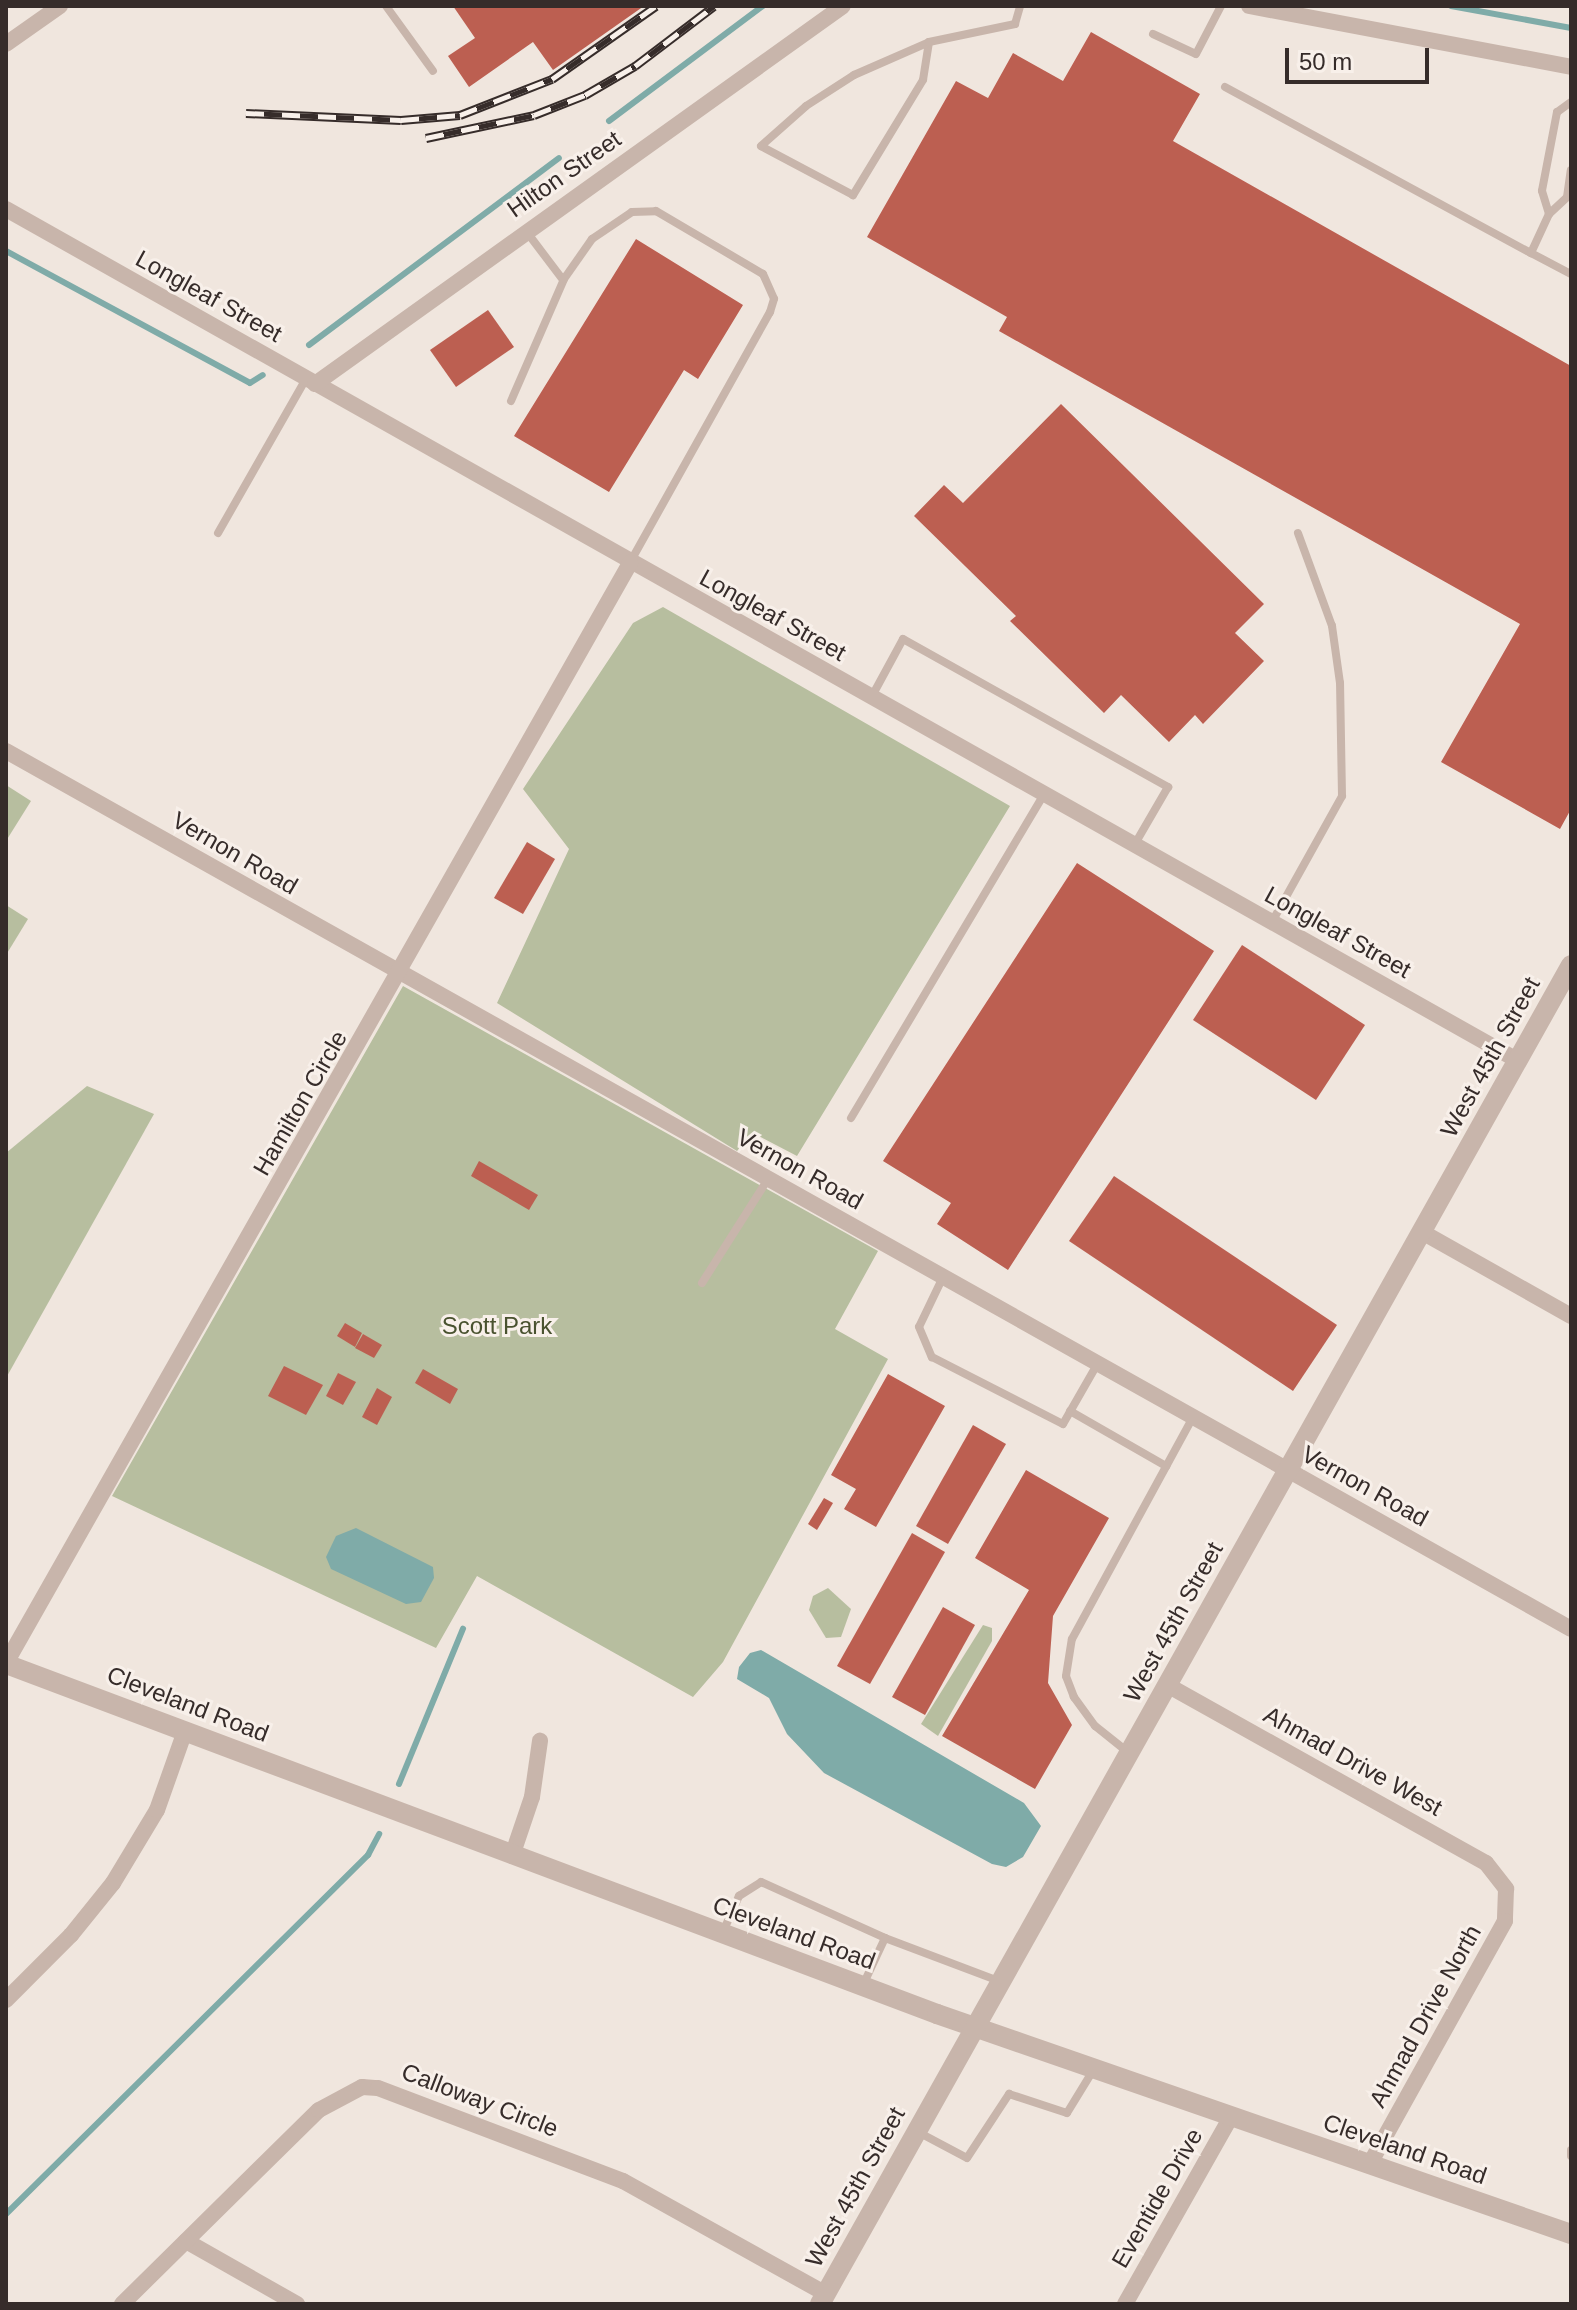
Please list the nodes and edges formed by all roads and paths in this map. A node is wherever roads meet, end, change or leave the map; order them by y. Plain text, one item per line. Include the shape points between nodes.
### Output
1 (60, 6) edge
2 (386, 6) edge
3 (843, 6) edge
4 (1020, 6) edge
5 (1221, 6) edge
6 (1249, 6) edge
7 (1153, 34) dead end
8 (929, 42) junction
9 (6, 44) edge
10 (1571, 67) edge
11 (433, 71) dead end
12 (1225, 87) dead end
13 (1570, 98) edge
14 (1571, 170) edge
15 (6, 209) edge
16 (1549, 214) junction
17 (525, 230) junction
18 (1531, 253) junction
19 (1571, 274) edge
20 (563, 280) junction
21 (311, 382) junction
22 (511, 401) dead end
23 (218, 533) dead end
24 (1298, 533) dead end
25 (630, 563) junction
26 (871, 698) junction
27 (6, 751) edge
28 (1044, 794) junction
29 (1135, 845) junction
30 (1272, 923) junction
31 (1571, 965) edge
32 (400, 974) junction
33 (1517, 1060) junction
34 (851, 1118) dead end
35 (768, 1179) junction
36 (1422, 1232) junction
37 (943, 1276) junction
38 (702, 1283) dead end
39 (1571, 1316) edge
40 (1098, 1363) junction
41 (1070, 1411) junction
42 (1193, 1417) junction
43 (1166, 1466) junction
44 (1287, 1470) junction
45 (1571, 1629) edge
46 (6, 1663) edge
47 (1169, 1686) junction
48 (185, 1731) junction
49 (540, 1741) dead end
50 (1130, 1753) junction
51 (512, 1856) junction
52 (1506, 1889) joint
53 (722, 1935) junction
54 (885, 1938) junction
55 (1000, 1981) junction
56 (863, 1986) junction
57 (7, 1998) edge
58 (973, 2026) junction
59 (1095, 2069) junction
60 (1231, 2117) junction
61 (915, 2131) junction
62 (1370, 2164) junction
63 (1569, 2231) edge
64 (186, 2241) junction
65 (823, 2299) edge
66 (122, 2304) edge
67 (297, 2304) edge
68 (1125, 2304) edge

1 - 9 street
2 - 11 lane
3 - 17 street, Hilton Street
4 - 8 lane via 1015,24
5 - 7 lane via 1196,54
6 - 10 street
8 - 8 lane via 854,75 806,106 761,146 853,195 923,80
12 - 18 lane
13 - 16 lane via 1557,112 1549,152 1542,191
14 - 16 lane via 1567,197
15 - 21 street, Longleaf Street
16 - 18 lane
17 - 20 lane
17 - 21 street, Hilton Street
18 - 19 lane
20 - 22 lane
20 - 25 lane via 592,239 617,219 656,211 746,261 763,274 774,299
21 - 23 lane
21 - 25 street, Longleaf Street
24 - 30 lane via 1332,626 1340,683 1342,796
25 - 26 street, Longleaf Street
25 - 32 street, Hamilton Circle
26 - 28 street, Longleaf Street
26 - 29 lane via 903,639 917,646 1168,787
27 - 32 street, Vernon Road
28 - 29 street, Longleaf Street
28 - 34 lane
29 - 30 street, Longleaf Street
30 - 33 street, Longleaf Street
31 - 33 street, West 45th Street
32 - 35 street, Vernon Road
32 - 46 street, Hamilton Circle
33 - 36 street, West 45th Street
35 - 37 street, Vernon Road
35 - 38 lane
36 - 39 street
36 - 44 street, West 45th Street
37 - 40 street, Vernon Road
37 - 41 lane via 919,1327 932,1357 1063,1424
40 - 41 lane
40 - 42 street, Vernon Road
41 - 43 lane
42 - 43 lane
42 - 44 street, Vernon Road
43 - 50 lane via 1072,1639 1066,1676 1095,1726
44 - 45 street, Vernon Road
44 - 47 street, West 45th Street
46 - 48 street, Cleveland Road
47 - 50 street, West 45th Street
47 - 52 street, Ahmad Drive West via 1486,1863
48 - 51 street, Cleveland Road
48 - 57 street via 157,1810 113,1883
49 - 51 street via 532,1797
50 - 55 street, West 45th Street
51 - 53 street, Cleveland Road
52 - 62 street, Ahmad Drive North via 1505,1921
53 - 54 lane via 739,1896 761,1882
53 - 56 street, Cleveland Road
54 - 55 lane
54 - 56 lane
55 - 58 street, West 45th Street
56 - 58 street, Cleveland Road
58 - 59 street, Cleveland Road
58 - 61 street, West 45th Street
59 - 60 street, Cleveland Road
59 - 61 lane via 1067,2113 1009,2094 967,2158
60 - 62 street, Cleveland Road
60 - 68 street, Eventide Drive
61 - 65 street, West 45th Street
62 - 63 street, Cleveland Road
64 - 65 street, Calloway Circle via 319,2110 351,2089 378,2088 623,2181
64 - 66 street, Calloway Circle
64 - 67 street

